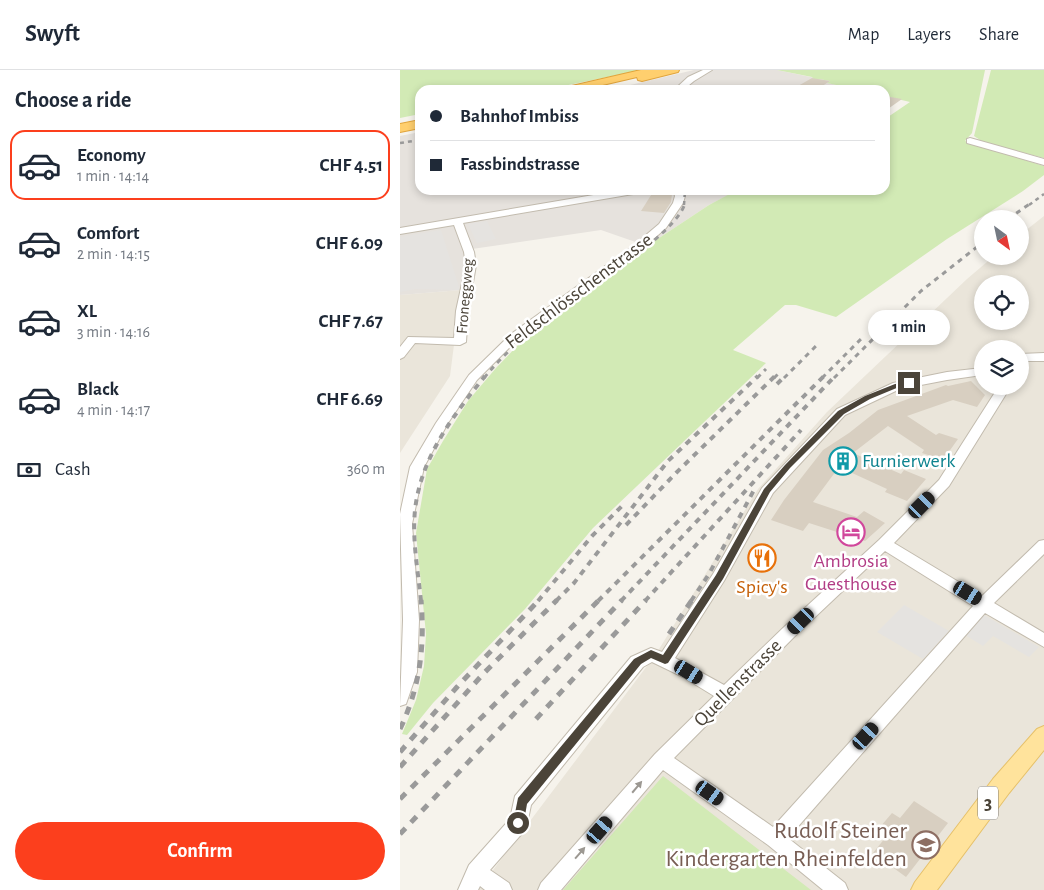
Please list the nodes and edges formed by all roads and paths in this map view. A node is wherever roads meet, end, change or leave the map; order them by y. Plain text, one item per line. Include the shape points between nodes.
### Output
1 (655, 70) edge
2 (674, 70) edge
3 (708, 70) edge
4 (716, 70) edge
5 (688, 82) junction
6 (589, 85) edge
7 (610, 85) edge
8 (684, 85) edge
9 (415, 120) edge
10 (400, 123) edge
11 (415, 125) edge
12 (400, 128) edge
13 (970, 141) dead end
14 (1044, 162) edge
15 (611, 195) edge
16 (680, 195) edge
17 (458, 222) junction
18 (400, 231) edge
19 (406, 339) edge
20 (400, 355) edge
21 (1029, 357) edge
22 (1044, 357) edge
23 (974, 373) edge
24 (999, 395) edge
25 (884, 544) junction
26 (1044, 545) edge
27 (984, 603) junction
28 (1044, 641) edge
29 (665, 660) junction
30 (726, 694) junction
31 (400, 699) edge
32 (1044, 735) edge
33 (661, 759) junction
34 (775, 839) junction
35 (476, 872) junction
36 (468, 890) edge
37 (502, 890) edge
38 (548, 890) edge
39 (838, 890) edge
40 (923, 890) edge

1 - 6 highway
2 - 7 highway
3 - 5 street
4 - 5 street
5 - 8 street
9 - 10 highway
11 - 12 highway
13 - 14 street
15 - 17 street
16 - 31 street, Feldschlösschenstrasse via 663,226 515,336 474,378 442,423 417,467 405,524 412,620 409,672
17 - 18 street
17 - 19 street, Froneggweg via 470,252 471,265 460,342
19 - 20 street
21 - 22 street
23 - 29 street via 897,386 841,412 767,490 719,576
24 - 25 street, Quellenstrasse via 944,483
25 - 27 street
25 - 30 street, Quellenstrasse
26 - 27 street
27 - 28 street
27 - 34 street
29 - 30 street
29 - 35 street via 651,654 637,662 522,802 518,823
30 - 33 street, Quellenstrasse
32 - 40 main road, 3 via 1001,786
33 - 34 street
38 -> 33 street, Quellenstrasse
34 - 39 street
35 - 36 street
35 - 37 street

